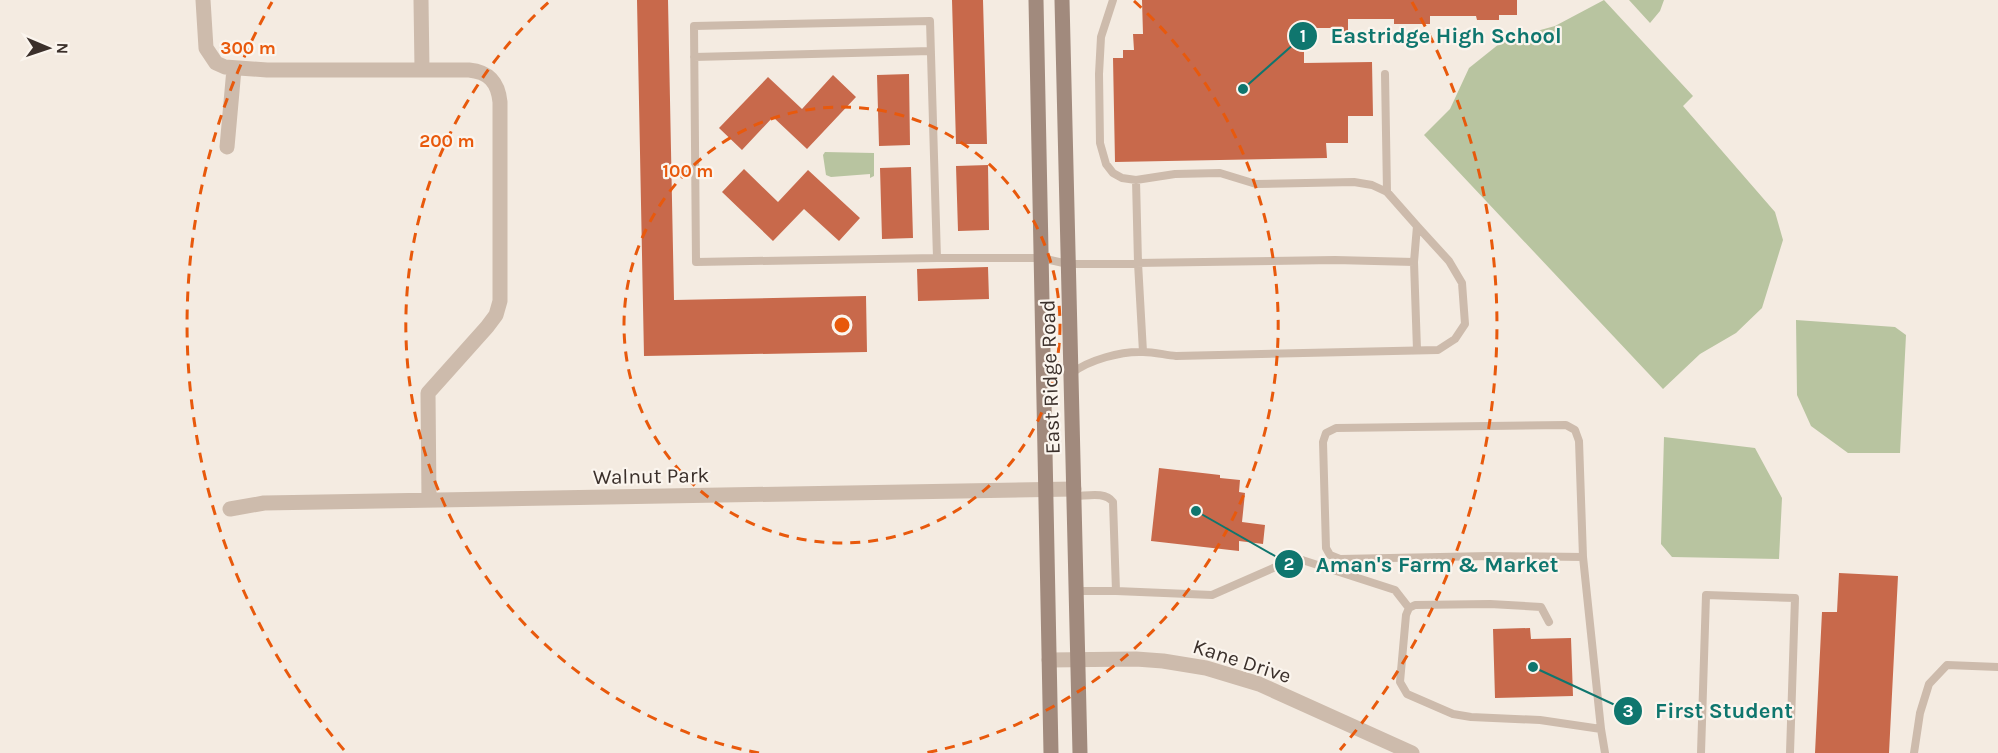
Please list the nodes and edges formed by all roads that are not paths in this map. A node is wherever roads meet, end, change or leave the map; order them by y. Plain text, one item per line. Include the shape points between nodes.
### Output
1 (203, 0) edge
2 (421, 0) edge
3 (1036, 0) edge
4 (1062, 0) edge
5 (1113, 0) edge
6 (930, 51) junction
7 (694, 57) junction
8 (234, 69) junction
9 (422, 69) junction
10 (1385, 74) dead end
11 (227, 147) dead end
12 (1136, 180) junction
13 (1387, 192) junction
14 (1417, 226) junction
15 (937, 258) junction
16 (1041, 258) junction
17 (1414, 262) junction
18 (1137, 263) junction
19 (1068, 264) junction
20 (1417, 350) junction
21 (1143, 352) junction
22 (1071, 374) junction
23 (1046, 490) junction
24 (1074, 493) junction
25 (429, 500) junction
26 (230, 509) dead end
27 (1582, 557) junction
28 (1077, 591) junction
29 (1116, 591) junction
30 (1408, 608) junction
31 (1549, 622) dead end
32 (1049, 660) junction
33 (1079, 660) junction
34 (1998, 667) edge
35 (1600, 729) junction
36 (1051, 753) edge
37 (1080, 753) edge
38 (1412, 753) edge
39 (1605, 753) edge
40 (1701, 753) edge
41 (1790, 753) edge
42 (1914, 753) edge

1 - 8 street via 206,48 216,63
2 - 9 street
3 - 16 main road, East Ridge Road
4 - 19 main road, East Ridge Road
5 - 12 lane via 1100,46 1100,143 1113,173
6 - 7 lane
6 - 7 lane via 930,21 694,26
6 - 15 lane
7 - 15 lane via 696,262
8 - 9 street
8 - 11 street
9 - 25 street via 487,74 497,87 500,102 498,308 487,327 428,393
10 - 13 lane
12 - 13 lane via 1220,173 1256,184 1354,182 1372,184
12 - 18 lane
13 - 14 lane
14 - 17 lane
14 - 20 lane via 1449,261 1462,283 1465,324 1455,339 1438,350
15 - 16 lane
16 - 19 lane
16 - 23 main road, East Ridge Road
17 - 18 lane
17 - 20 lane
18 - 19 lane
18 - 21 lane
19 - 22 main road, East Ridge Road
20 - 21 lane via 1186,356
21 - 22 lane via 1104,358
22 - 24 main road, East Ridge Road
23 - 24 street, Walnut Park
23 - 25 street, Walnut Park
23 - 32 main road, East Ridge Road
24 - 28 main road, East Ridge Road
24 - 29 lane via 1103,495 1113,502
25 - 26 street, Walnut Park via 264,503
27 - 27 lane via 1579,441 1575,430 1566,425 1336,428 1326,434 1326,548 1330,555 1340,559
27 - 35 lane
28 - 29 lane
28 - 33 main road, East Ridge Road
29 - 30 lane via 1212,595 1296,558 1395,590
30 - 31 lane via 1490,603 1541,607
30 - 35 lane via 1400,682 1407,694 1453,714
32 - 33 street, Kane Drive
32 - 36 main road, East Ridge Road
33 - 37 main road, East Ridge Road
33 - 38 street, Kane Drive via 1149,660 1206,668 1259,684
34 - 42 lane via 1947,665 1929,684
35 - 39 lane
40 - 41 lane via 1706,595 1795,598

